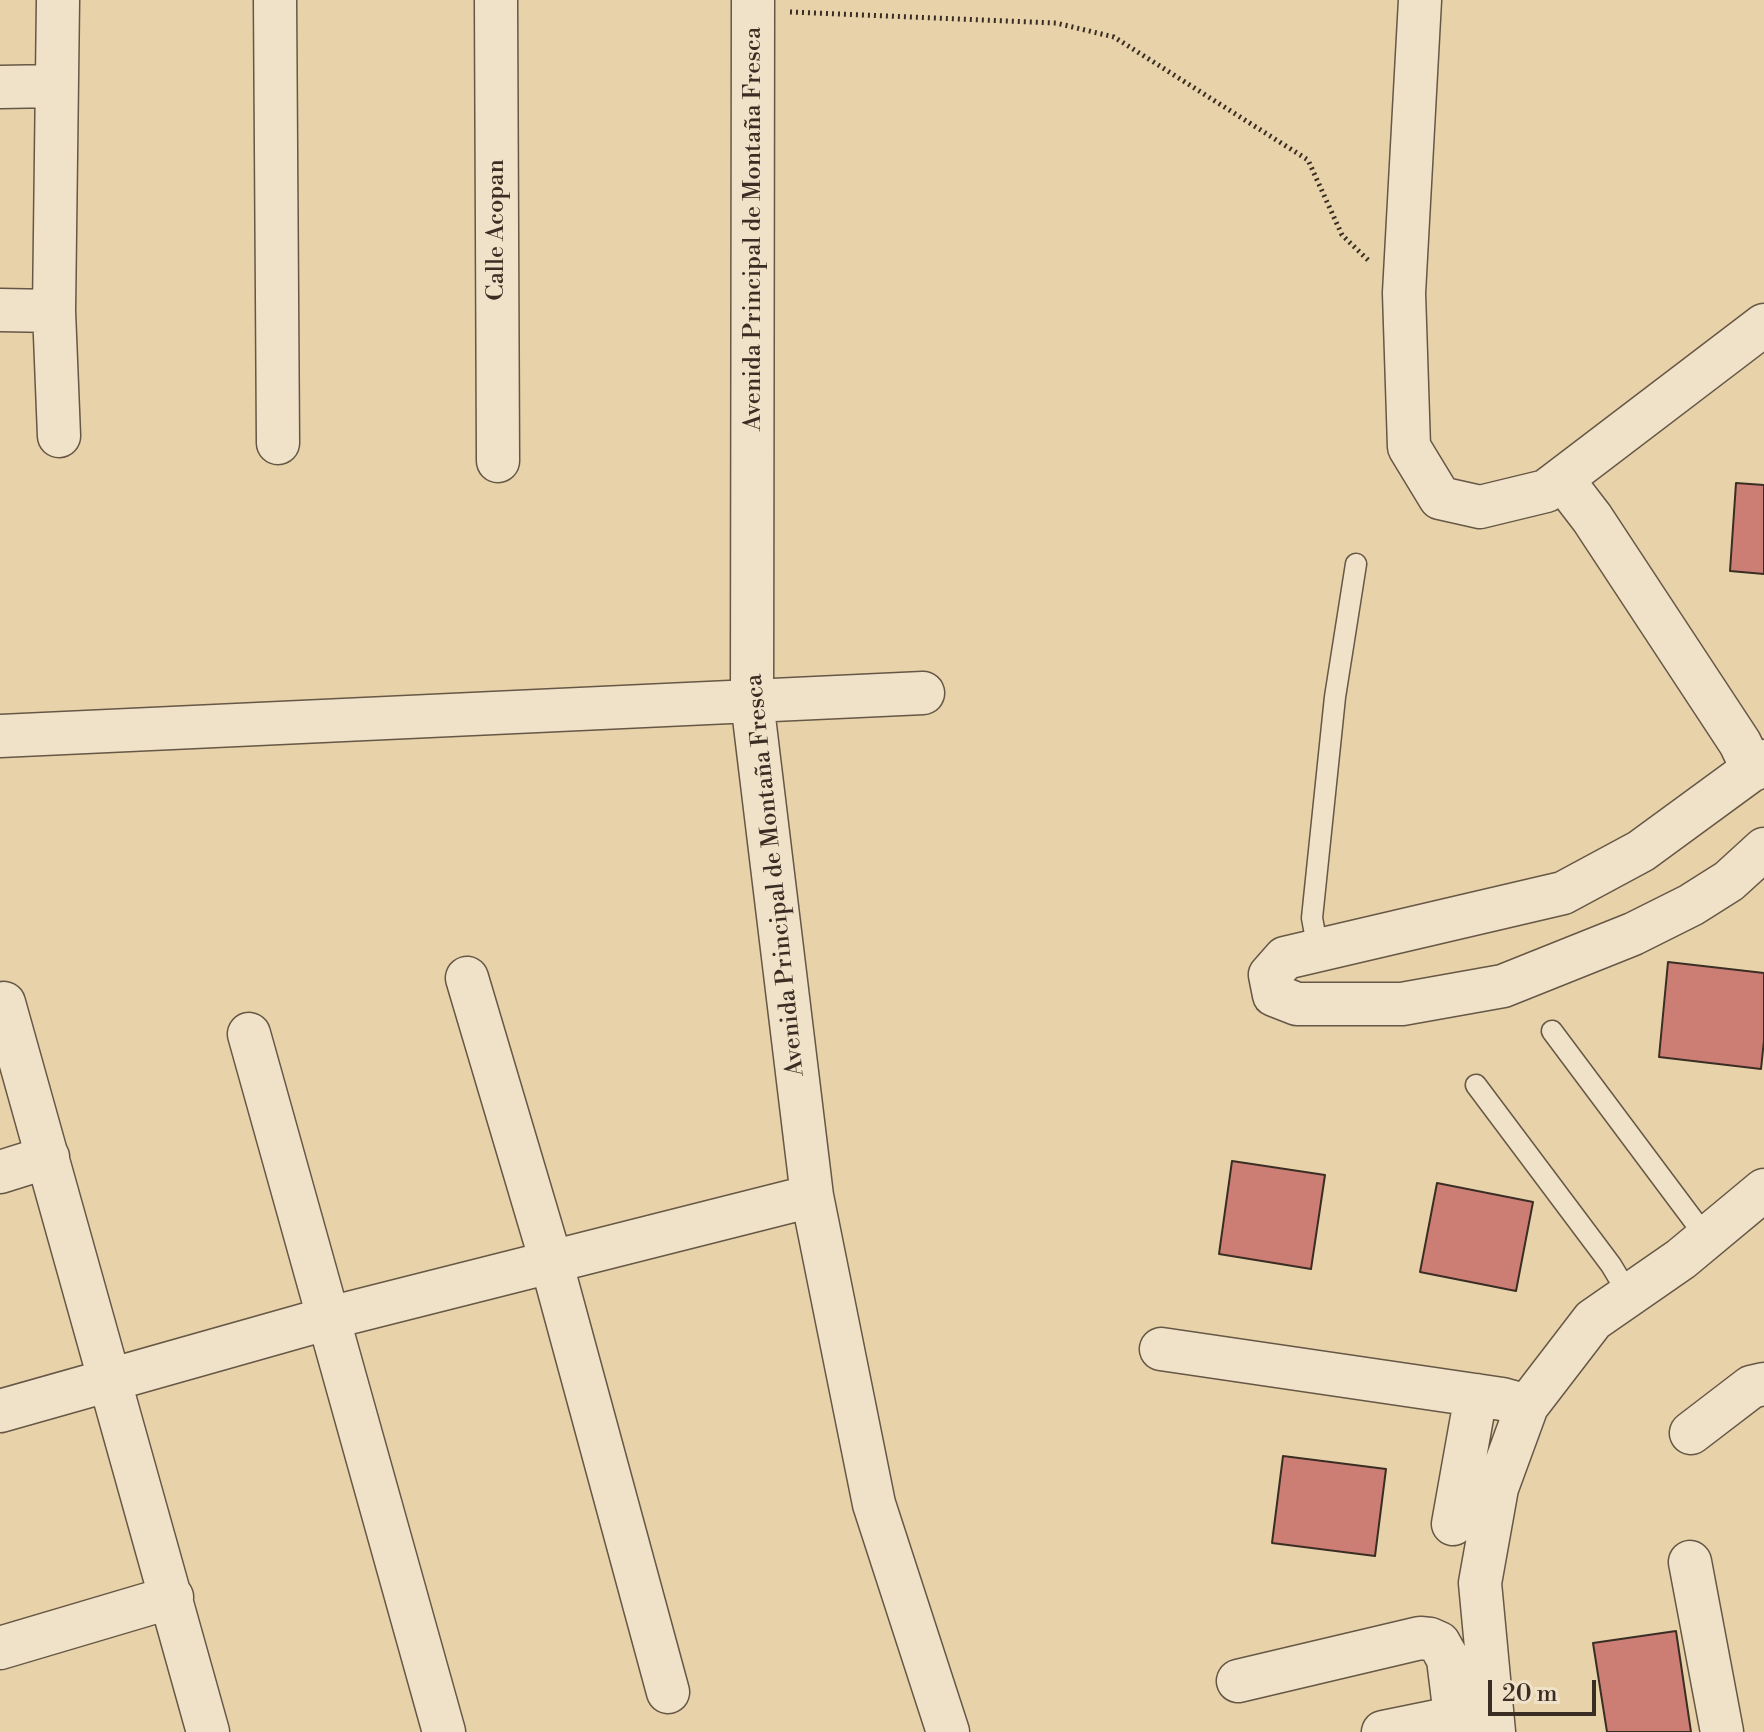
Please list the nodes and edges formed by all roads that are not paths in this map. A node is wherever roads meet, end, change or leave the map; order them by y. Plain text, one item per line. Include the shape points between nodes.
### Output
1 (58, 0) edge
2 (275, 0) edge
3 (496, 0) edge
4 (1420, 0) edge
5 (754, 5) edge
6 (56, 86) junction
7 (0, 87) edge
8 (0, 310) edge
9 (54, 311) junction
10 (1764, 325) edge
11 (59, 436) dead end
12 (278, 443) dead end
13 (498, 461) dead end
14 (1562, 479) junction
15 (1356, 564) dead end
16 (923, 693) dead end
17 (752, 701) junction
18 (0, 736) edge
19 (1759, 765) edge
20 (1764, 849) edge
21 (1318, 950) junction
22 (467, 978) dead end
23 (4, 1003) dead end
24 (1552, 1031) dead end
25 (249, 1034) dead end
26 (1476, 1085) dead end
27 (48, 1157) junction
28 (0, 1172) edge
29 (1764, 1190) edge
30 (812, 1196) junction
31 (1706, 1237) junction
32 (551, 1261) junction
33 (1629, 1295) junction
34 (329, 1318) junction
35 (1161, 1349) dead end
36 (112, 1380) junction
37 (1764, 1384) edge
38 (1476, 1395) junction
39 (1527, 1406) junction
40 (0, 1411) edge
41 (1691, 1433) dead end
42 (1453, 1524) dead end
43 (1690, 1562) dead end
44 (172, 1597) junction
45 (0, 1648) edge
46 (1238, 1681) dead end
47 (668, 1692) dead end
48 (1479, 1720) edge
49 (208, 1732) edge
50 (444, 1732) edge
51 (948, 1732) edge
52 (1383, 1732) edge
53 (1722, 1732) edge

1 - 6 street
2 - 12 street
3 - 13 street, Calle Acopan
4 - 14 street via 1404,293 1409,447 1440,498 1480,507 1546,491
5 - 17 street, Avenida Principal de Montaña Fresca
6 - 7 street
6 - 9 street
8 - 9 street
9 - 11 street
10 - 14 street
14 - 19 street
15 - 21 lane via 1335,697 1312,918
16 - 17 street
17 - 18 street
17 - 30 street, Avenida Principal de Montaña Fresca
19 - 21 street via 1641,851 1563,893
20 - 21 street via 1729,881 1691,905 1503,986 1402,1004 1297,1004 1274,995 1270,975 1285,958
22 - 32 street
23 - 27 street
24 - 31 lane
25 - 34 street
26 - 33 lane
27 - 28 street
27 - 36 street
29 - 31 street
30 - 32 street
30 - 51 street, Avenida Principal de Montaña Fresca via 874,1504
31 - 33 street
32 - 34 street
32 - 47 street
33 - 39 street via 1593,1320
34 - 36 street
34 - 50 street
35 - 38 street
36 - 40 street
36 - 44 street
37 - 41 street via 1751,1387
38 - 39 street
38 - 42 street
39 - 48 street via 1497,1488 1480,1583
43 - 53 street
44 - 45 street
44 - 49 street
46 - 48 street via 1430,1639 1439,1643
48 - 52 street

